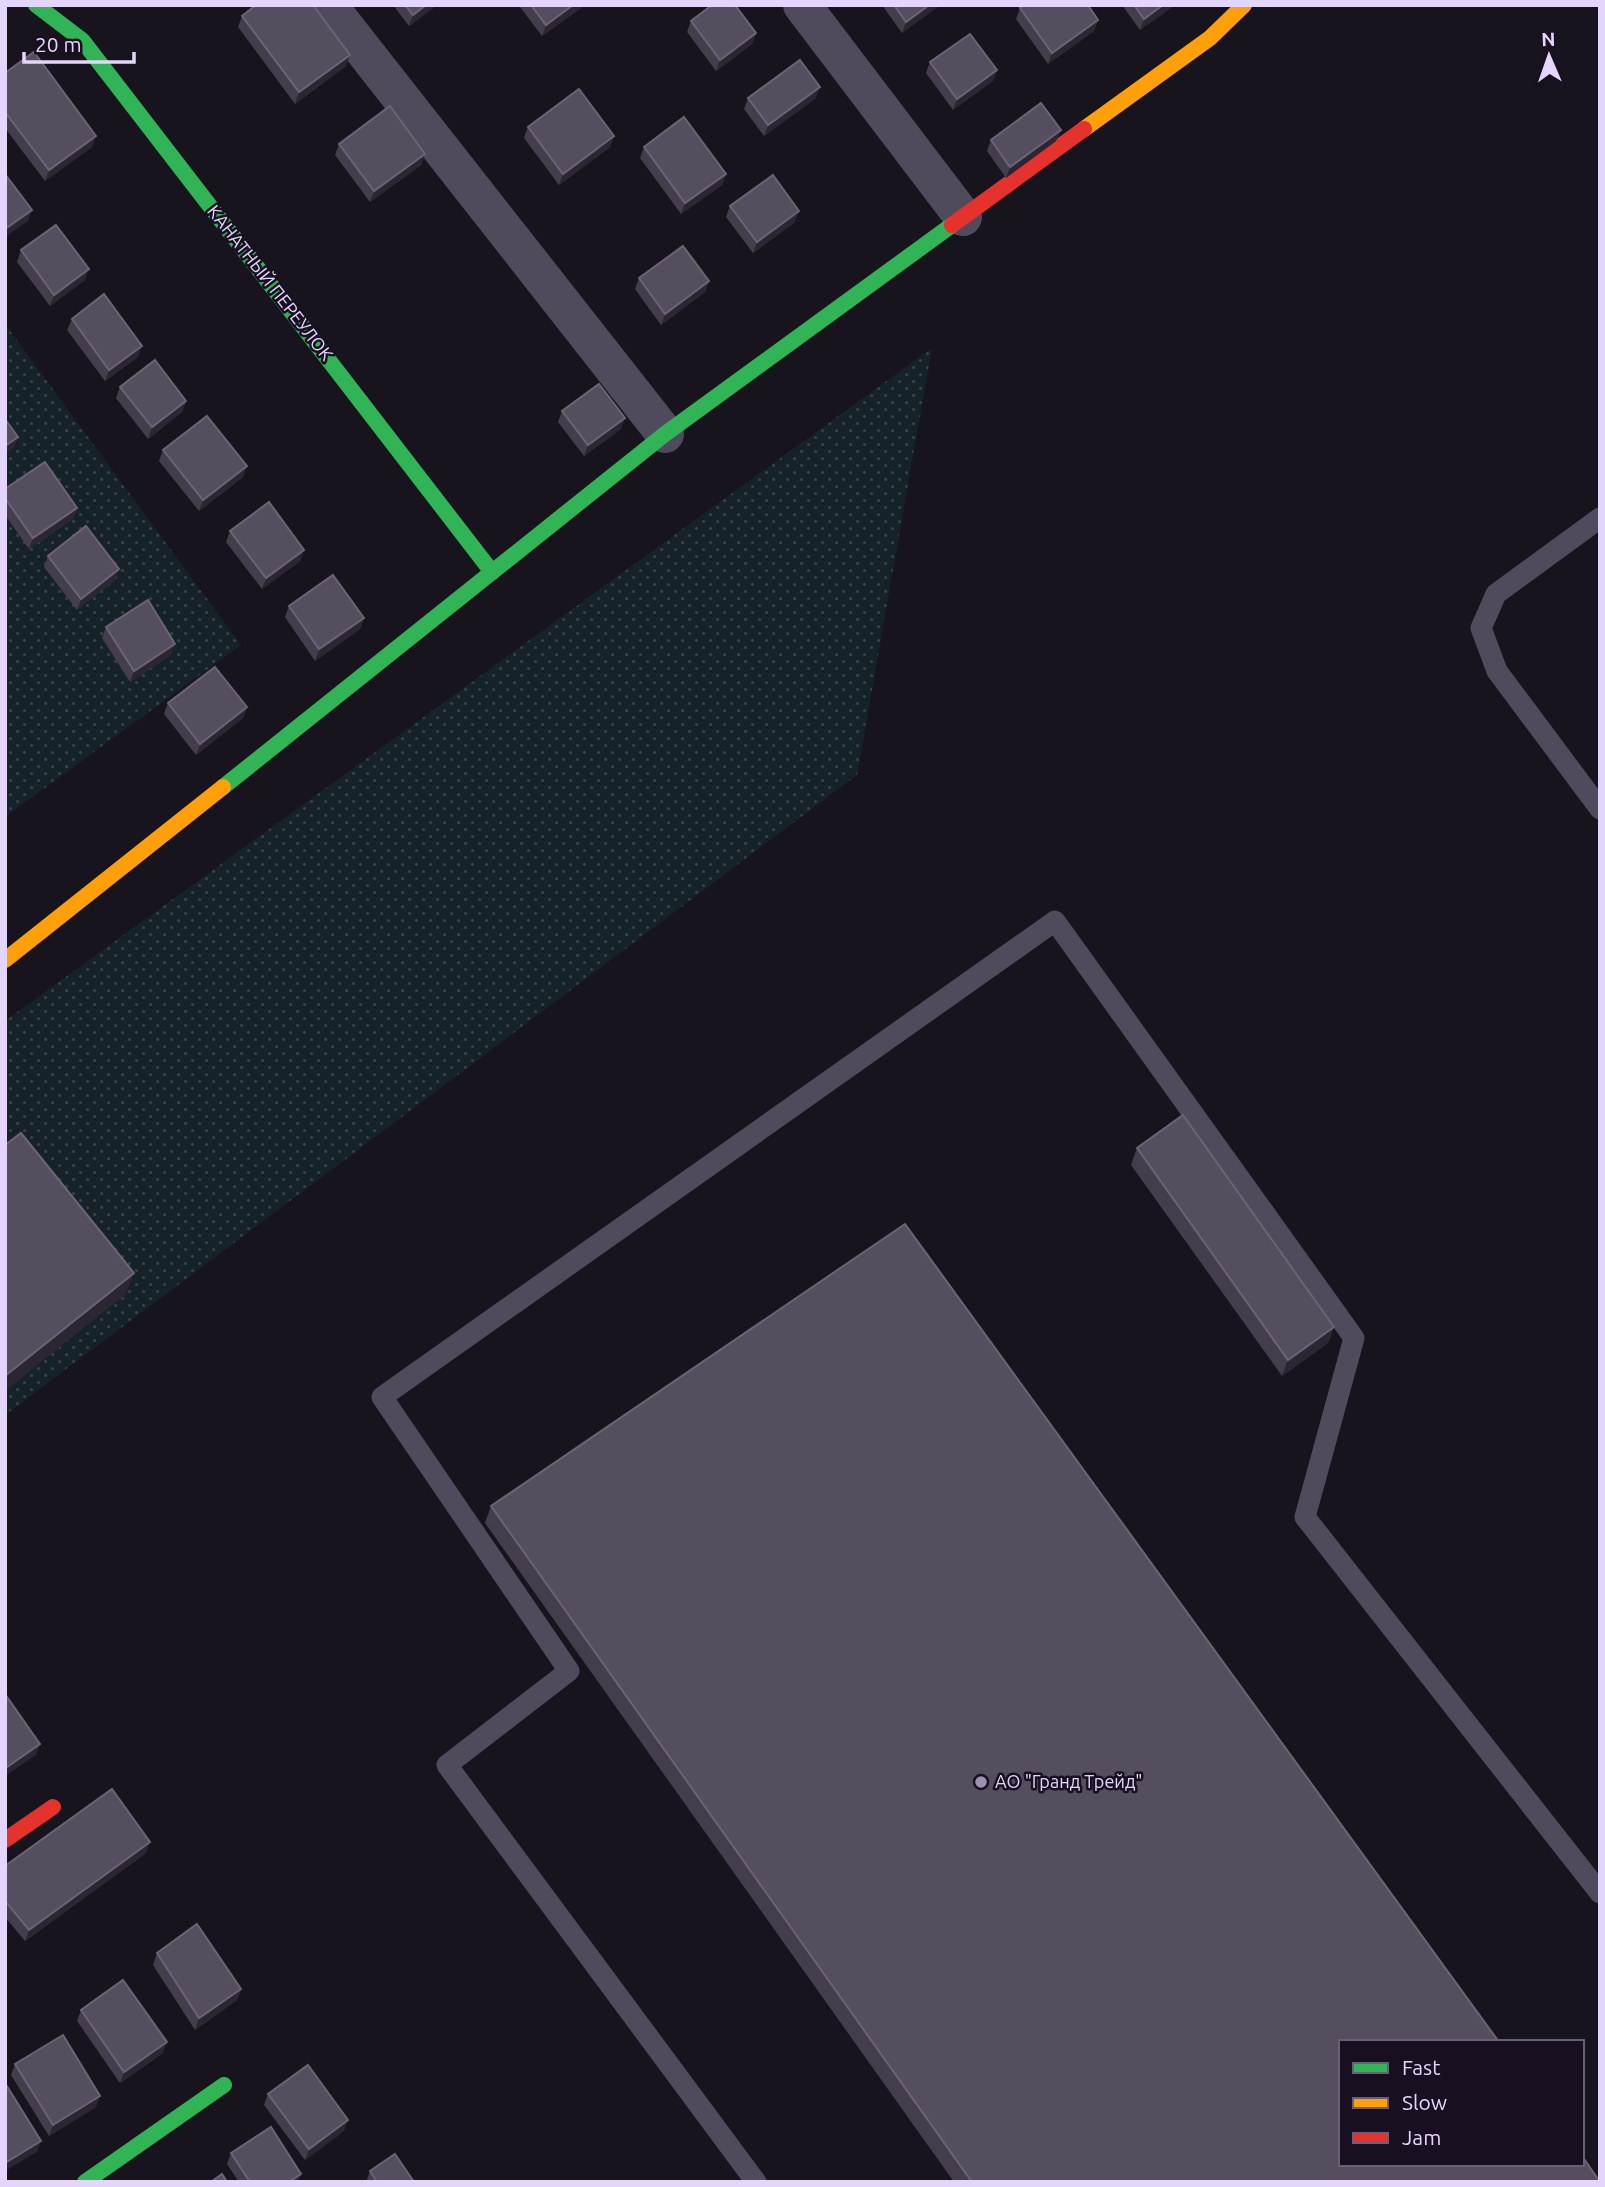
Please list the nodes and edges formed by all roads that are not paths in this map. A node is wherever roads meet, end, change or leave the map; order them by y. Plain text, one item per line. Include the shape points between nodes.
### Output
1 (36, 5) edge
2 (328, 5) edge
3 (802, 5) edge
4 (1244, 5) edge
5 (963, 218) junction
6 (665, 434) junction
7 (1600, 518) edge
8 (492, 572) junction
9 (1600, 809) edge
10 (5, 960) edge
11 (53, 1807) dead end
12 (5, 1840) edge
13 (1600, 1893) edge
14 (224, 2085) dead end
15 (85, 2182) edge
16 (756, 2182) edge

1 - 8 street, КАНАТНЫЙ ПЕРЕУЛОК via 82,40
2 - 6 street
3 - 5 street
4 - 5 street via 1210,38
5 - 6 street
6 - 8 street
7 - 9 lane via 1496,594 1480,628 1497,671
8 - 10 street
11 - 12 street
13 - 16 lane via 1305,1517 1354,1338 1055,921 382,1397 569,1671 447,1765
14 - 15 street

